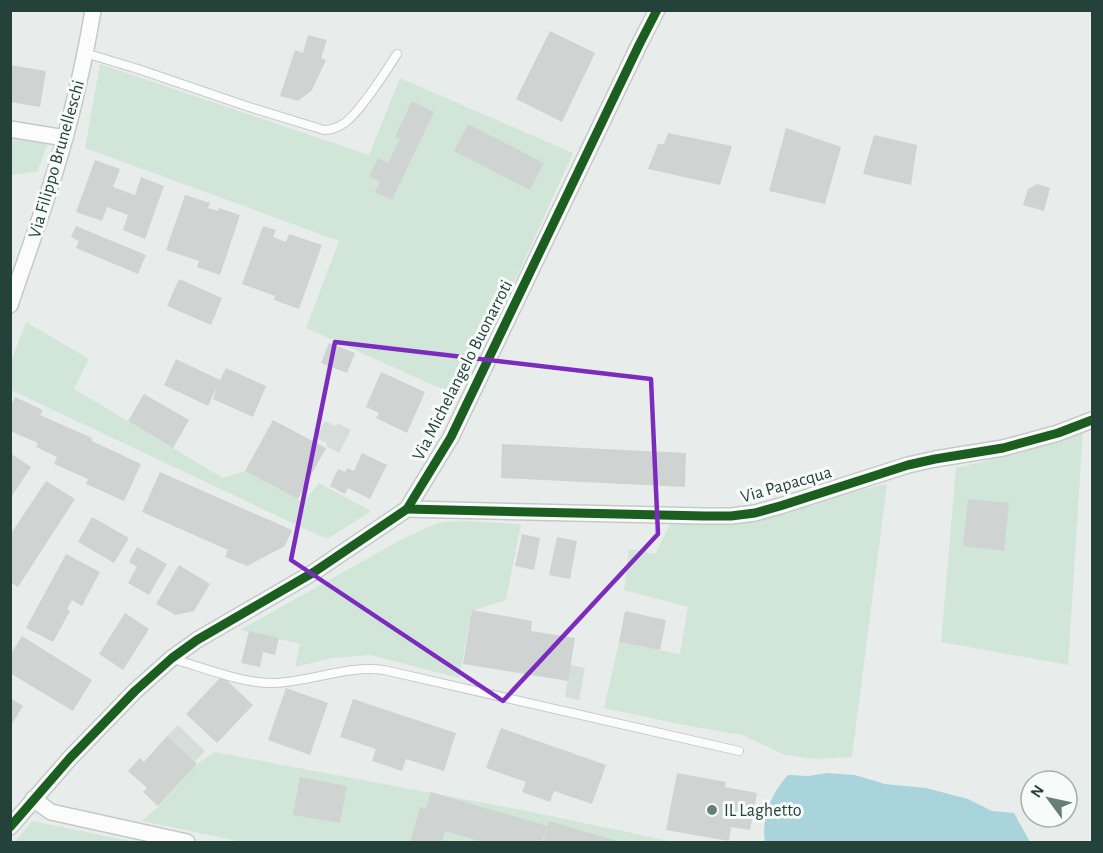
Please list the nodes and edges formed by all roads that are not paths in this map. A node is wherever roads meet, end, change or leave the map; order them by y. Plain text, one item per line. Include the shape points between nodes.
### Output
1 (93, 10) edge
2 (657, 10) edge
3 (85, 53) junction
4 (397, 54) dead end
5 (10, 129) edge
6 (64, 138) junction
7 (10, 305) edge
8 (1092, 420) edge
9 (407, 508) junction
10 (172, 658) junction
11 (739, 751) dead end
12 (33, 799) junction
13 (10, 827) edge
14 (187, 843) edge

1 - 3 street, Via Filippo Brunelleschi
2 - 9 street, Via Michelangelo Buonarroti via 451,437
3 - 4 lane via 324,130 339,127 353,115
3 - 6 street, Via Filippo Brunelleschi
5 - 6 street
6 - 7 street, Via Filippo Brunelleschi
8 - 9 street, Via Papacqua via 1010,446 908,465 744,515
9 - 10 street, Via Michelangelo Buonarroti via 314,572
10 - 11 lane via 263,684 366,669 384,670
10 - 12 street, Via Michelangelo Buonarroti via 135,691
12 - 13 street, Via Michelangelo Buonarroti
12 - 14 street via 51,812

